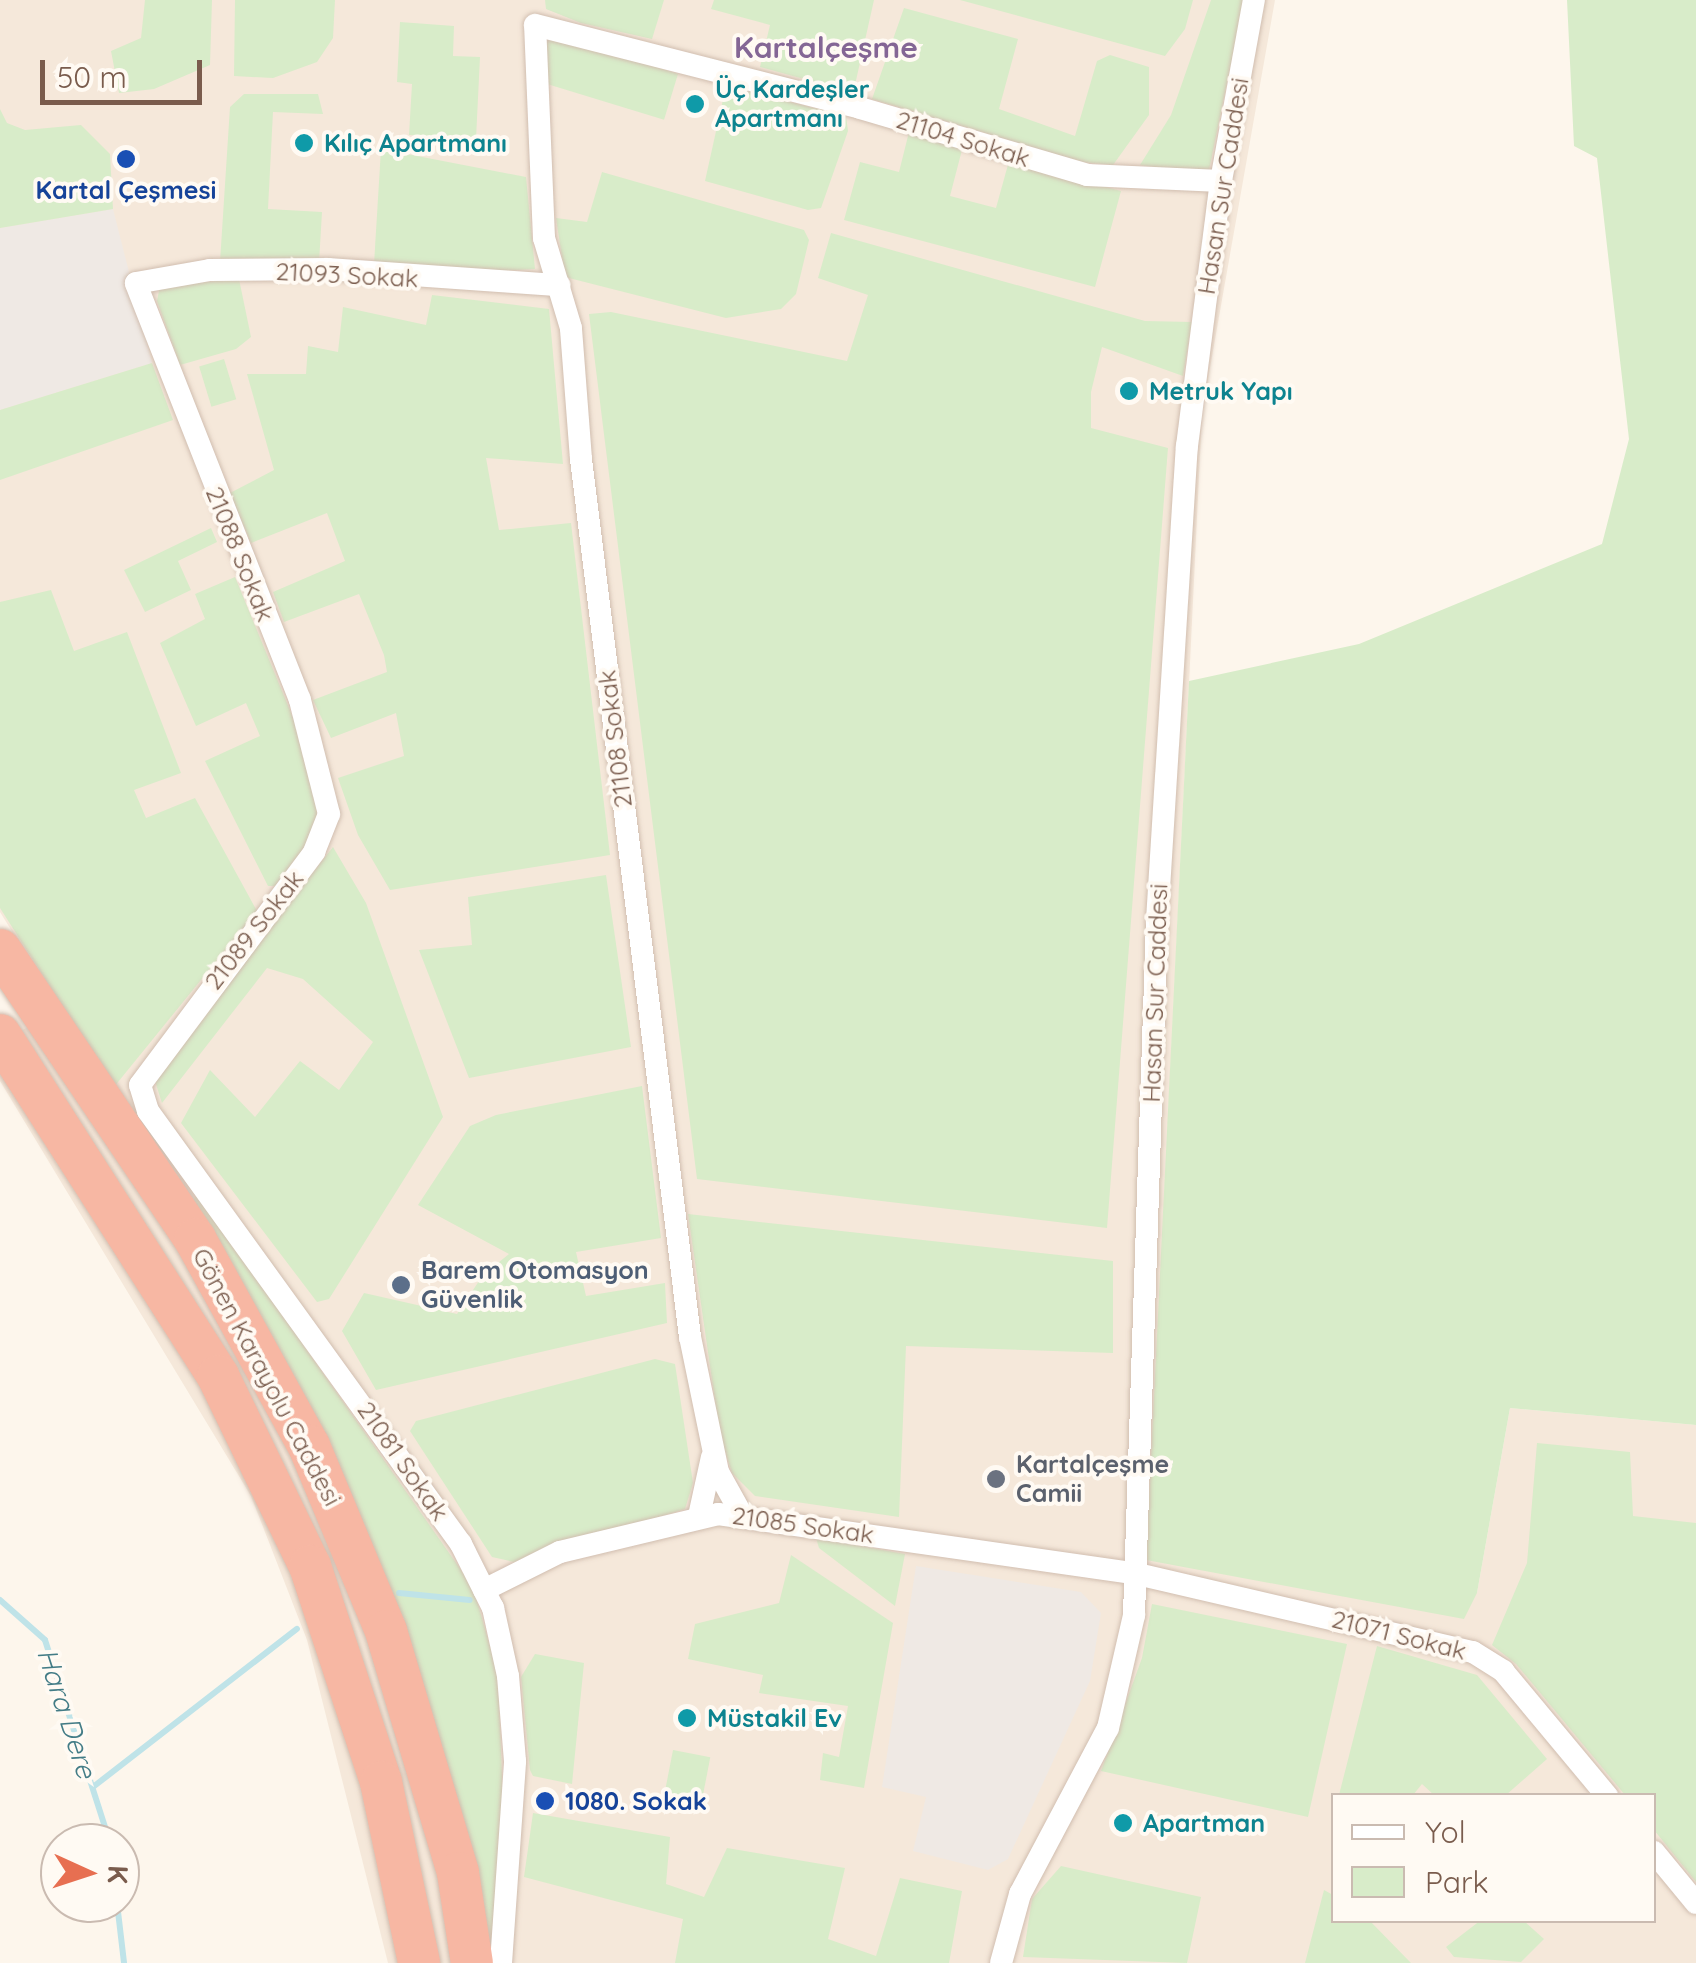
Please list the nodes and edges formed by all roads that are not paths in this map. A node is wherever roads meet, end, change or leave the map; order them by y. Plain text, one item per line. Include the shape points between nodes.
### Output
1 (1254, 0) edge
2 (535, 25) joint
3 (1221, 181) junction
4 (136, 282) joint
5 (559, 285) junction
6 (325, 829) joint
7 (0, 950) edge
8 (178, 1027) joint
9 (0, 1035) edge
10 (713, 1454) junction
11 (742, 1515) junction
12 (699, 1516) junction
13 (1132, 1573) junction
14 (484, 1590) junction
15 (1605, 1793) edge
16 (1656, 1854) edge
17 (1696, 1904) edge
18 (419, 1963) edge
19 (472, 1963) edge
20 (501, 1963) edge
21 (1000, 1963) edge

1 - 3 street, Hasan Sur Caddesi
2 - 3 street, 21104 Sokak via 860,108 1086,175
2 - 5 street, 21108 Sokak via 544,238
3 - 13 street, Hasan Sur Caddesi via 1186,446 1158,920
4 - 5 street, 21093 Sokak via 210,270 328,269
4 - 6 street, 21088 Sokak via 300,700 328,802
5 - 10 street, 21108 Sokak via 571,328 581,459 690,1337
6 - 8 street, 21089 Sokak
7 - 19 highway, Gönen Karayolu Caddesi via 195,1239 309,1446 392,1650 458,1873
8 - 14 street, 21081 Sokak via 142,1074 148,1111 370,1412 461,1544
9 - 18 highway, Gönen Karayolu Caddesi via 218,1376 310,1566 381,1782
10 - 11 street, 21108 Sokak
10 - 12 street, 21108 Sokak
11 - 12 street, 21085 Sokak
11 - 13 street, 21085 Sokak
12 - 14 street, 21085 Sokak via 560,1552
13 - 15 street, 21071 Sokak via 1473,1652 1503,1671
13 - 21 street, Hasan Sur Caddesi via 1124,1676 1108,1728 1020,1894
14 - 20 street, 21081 Sokak via 508,1676 514,1743
16 - 17 street

